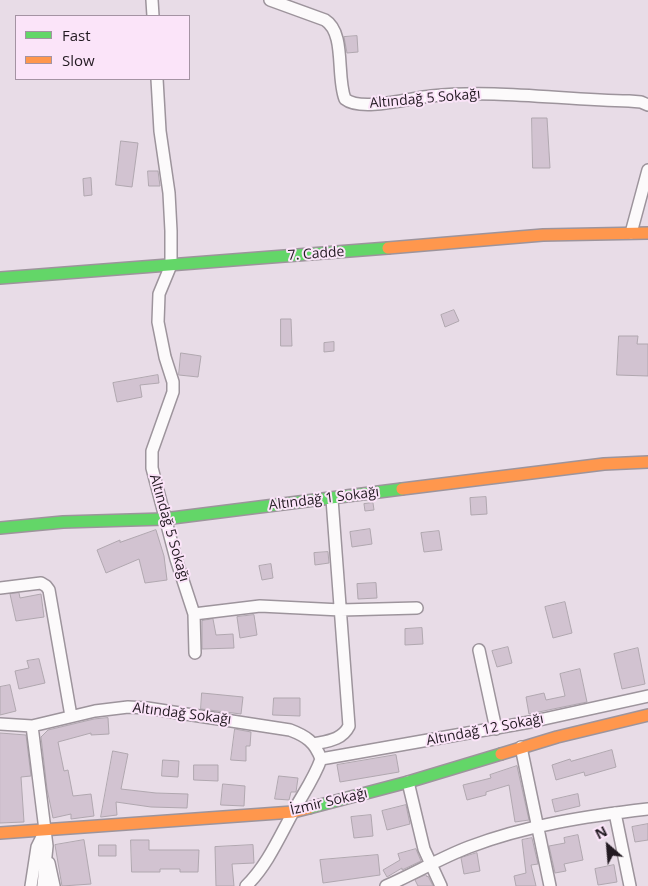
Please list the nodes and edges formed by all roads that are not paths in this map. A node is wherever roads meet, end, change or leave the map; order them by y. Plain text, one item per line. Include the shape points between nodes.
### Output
1 (152, 0) edge
2 (270, 0) edge
3 (153, 15) edge
4 (157, 80) edge
5 (648, 105) edge
6 (648, 170) edge
7 (632, 232) junction
8 (648, 233) edge
9 (170, 265) junction
10 (0, 278) edge
11 (648, 462) edge
12 (332, 498) junction
13 (164, 518) junction
14 (0, 528) edge
15 (0, 588) edge
16 (417, 608) dead end
17 (341, 610) junction
18 (194, 614) junction
19 (479, 650) dead end
20 (195, 653) dead end
21 (648, 696) edge
22 (648, 715) edge
23 (71, 716) junction
24 (0, 724) edge
25 (32, 726) junction
26 (496, 728) junction
27 (314, 744) junction
28 (521, 747) junction
29 (321, 759) junction
30 (408, 782) junction
31 (648, 809) edge
32 (293, 812) junction
33 (615, 813) junction
34 (537, 826) junction
35 (45, 831) junction
36 (0, 833) edge
37 (47, 856) junction
38 (430, 865) junction
39 (30, 886) edge
40 (43, 886) edge
41 (54, 886) edge
42 (246, 886) edge
43 (386, 886) edge
44 (441, 886) edge
45 (550, 886) edge
46 (630, 886) edge

1 - 3 street
2 - 5 street, Altındağ 5 Sokağı via 330,23 338,42 341,90 345,99 356,104 482,94 629,101
4 - 9 street, Altındağ 5 Sokağı via 169,194
6 - 7 street
7 - 8 street, 7. Cadde
7 - 9 street, 7. Cadde via 543,235
9 - 10 street, 7. Cadde
9 - 13 street, Altındağ 5 Sokağı via 159,294 158,314 173,392 152,460 153,478
11 - 12 street, Altındağ 1 Sokağı via 604,464
12 - 13 street, Altındağ 1 Sokağı
12 - 17 street
13 - 14 street, Altındağ 1 Sokağı
13 - 18 street, Altındağ 5 Sokağı
15 - 23 street via 41,583 49,590
16 - 17 street
17 - 18 street via 260,606
17 - 27 street via 349,726 342,736
18 - 20 street, Altındağ 5 Sokağı
19 - 26 street
21 - 26 street, Altındağ 12 Sokağı
22 - 28 street, İzmir Sokağı
23 - 25 street, Altındağ Sokağı
23 - 27 street, Altındağ Sokağı via 112,708 147,708 276,727 308,737
24 - 25 street, Altındağ Sokağı
25 - 35 street
26 - 29 street, Altındağ 12 Sokağı
27 - 29 street
28 - 30 street, İzmir Sokağı
28 - 34 street
29 - 32 street
30 - 32 street, İzmir Sokağı
30 - 38 street
31 - 33 street
32 - 35 street, İzmir Sokağı
32 - 42 street via 260,870
33 - 34 street
33 - 46 street
34 - 38 street via 468,847
34 - 45 street
35 - 36 street, İzmir Sokağı
35 - 37 street
35 - 39 street via 37,847
37 - 40 street
37 - 41 street
38 - 43 street
38 - 44 street

